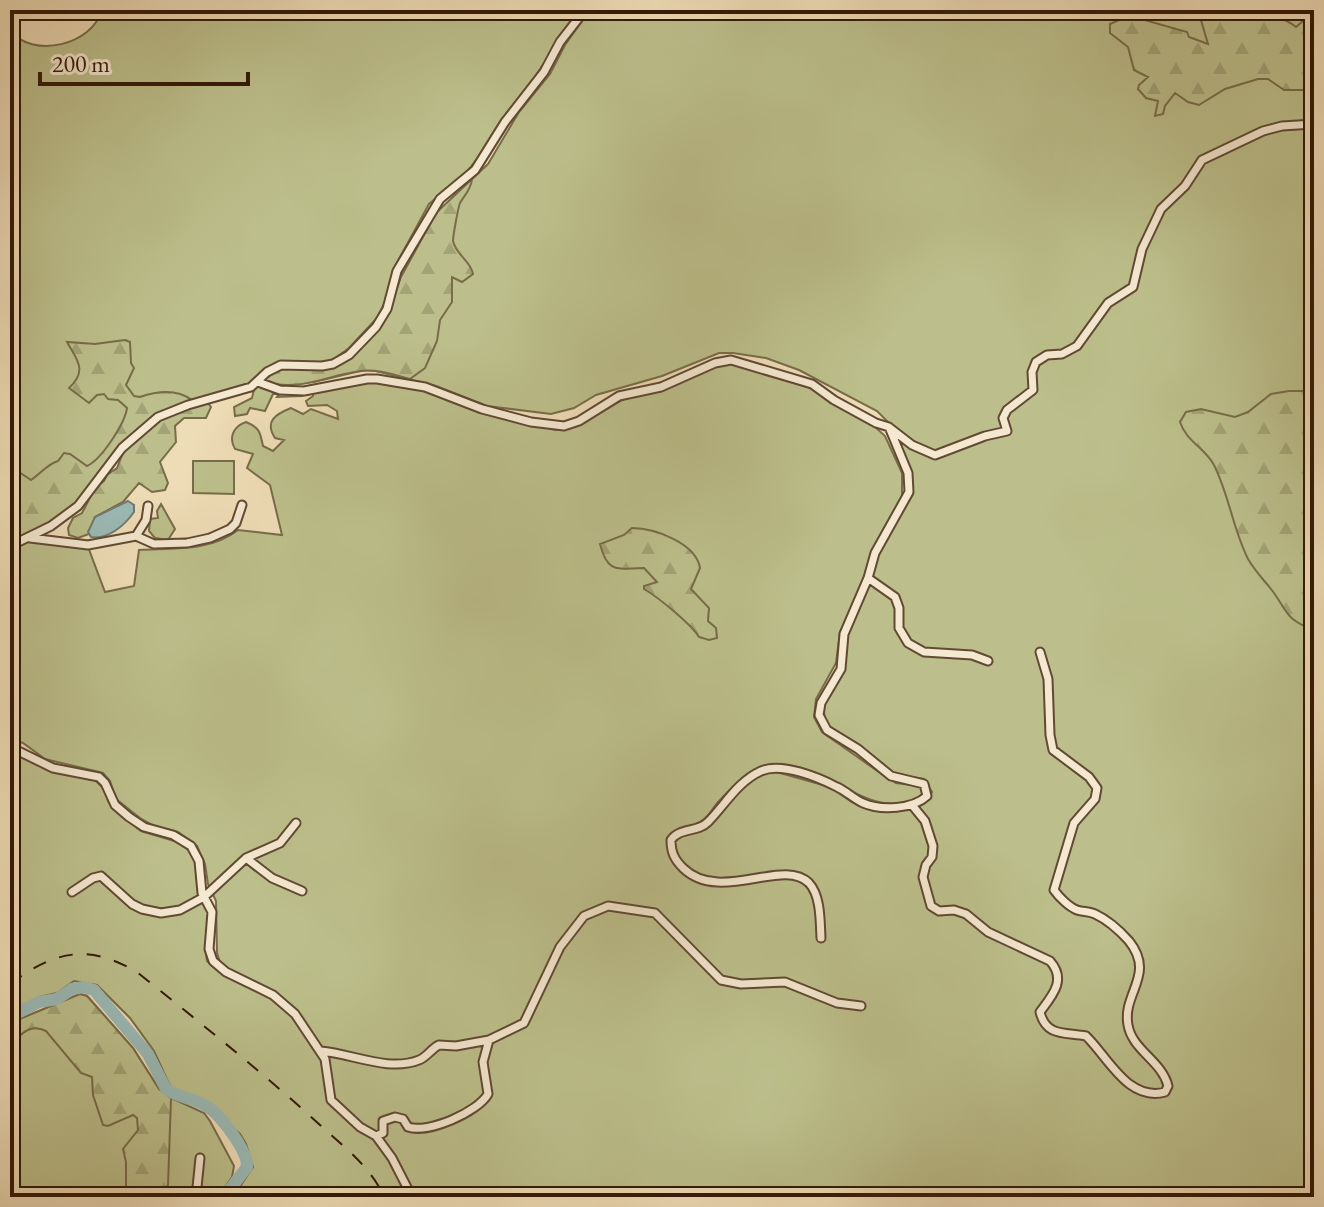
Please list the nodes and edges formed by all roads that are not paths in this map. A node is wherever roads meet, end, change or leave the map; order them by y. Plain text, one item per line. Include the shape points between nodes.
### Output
1 (585, 10) edge
2 (1314, 124) edge
3 (258, 382) junction
4 (889, 427) junction
5 (242, 505) dead end
6 (148, 506) dead end
7 (136, 536) junction
8 (24, 539) junction
9 (10, 546) edge
10 (868, 578) junction
11 (1040, 652) dead end
12 (988, 661) dead end
13 (10, 747) edge
14 (912, 805) junction
15 (296, 823) dead end
16 (246, 858) junction
17 (302, 891) dead end
18 (72, 892) dead end
19 (204, 897) junction
20 (821, 938) dead end
21 (861, 1006) dead end
22 (489, 1040) junction
23 (321, 1051) junction
24 (376, 1136) junction
25 (200, 1158) dead end
26 (196, 1197) edge
27 (412, 1197) edge

1 - 3 street via 475,170 435,206 397,271 387,309 364,340 333,364 281,365
2 - 4 street via 1263,131 1202,160 1161,209 1142,249 1133,287 1108,303 1077,346 1036,362 1033,390 1003,418 1007,431 935,455
3 - 4 street via 304,391 377,379 425,387 531,422 564,426 619,396 661,387 731,360 812,384
3 - 8 street via 158,417 122,448 78,506
4 - 10 street via 910,488 880,542
5 - 7 street via 236,523 210,538 154,544
6 - 7 street
7 - 8 street via 88,545
8 - 9 street
10 - 12 street via 895,597 899,628 908,643 924,652
10 - 14 street via 844,634 841,669 819,715 827,730 891,776 924,784 927,796
11 - 14 street via 1048,679 1053,750 1097,788 1095,799 1074,823 1054,890 1074,909 1093,913 1119,930 1138,955 1139,980 1128,1026 1164,1072 1165,1092 1152,1094 1134,1087 1086,1036 1060,1034 1045,1024 1040,1012 1058,983 1050,961 988,932 966,914 931,906 923,877 933,846 923,816
13 - 19 street via 53,768 99,777 129,817 191,846 198,857
14 - 20 street via 867,805 824,781 767,769 742,784 706,825 673,837 675,859 697,877 723,882 793,875 809,883
15 - 16 street via 280,843
16 - 17 street via 272,878
16 - 19 street
18 - 19 street via 101,876 132,904 161,913
19 - 23 street via 212,912 213,961 284,1003
21 - 22 street via 837,1003 785,982 721,980 655,913 608,906 584,916 560,947 524,1023
22 - 23 street via 439,1045 418,1060 392,1066
22 - 24 street via 483,1069 488,1094 481,1104 452,1120 417,1129 395,1117 383,1121 383,1133
23 - 24 street via 331,1100
24 - 27 street
25 - 26 street

